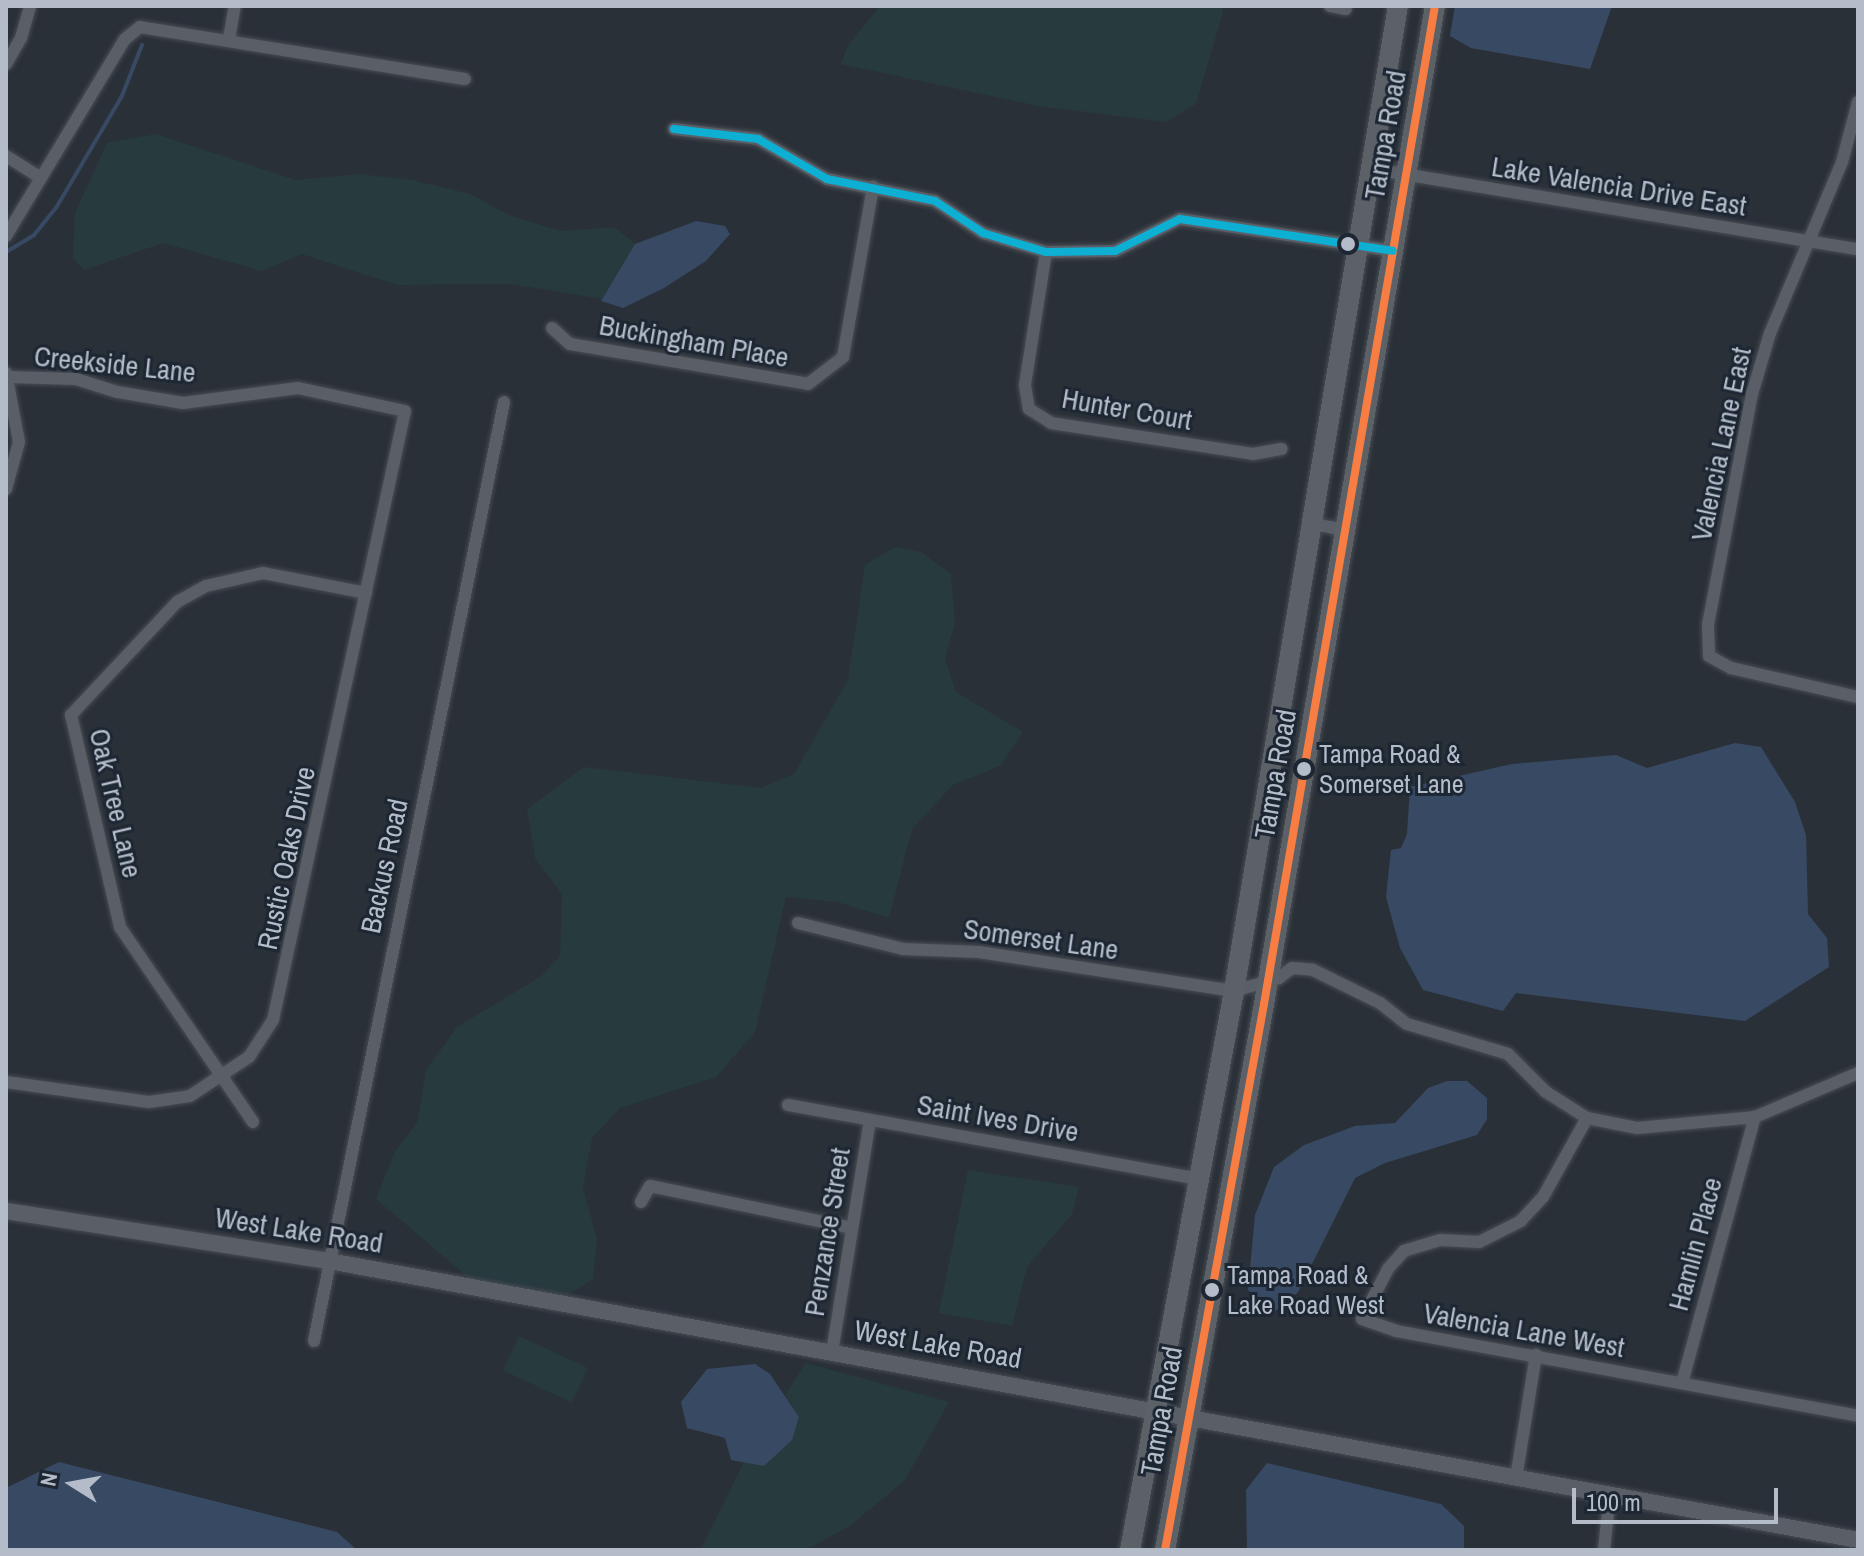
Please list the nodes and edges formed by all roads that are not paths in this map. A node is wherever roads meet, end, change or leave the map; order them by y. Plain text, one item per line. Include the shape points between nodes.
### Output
1 (30, 6) edge
2 (235, 6) edge
3 (1330, 6) edge
4 (1398, 6) edge
5 (1435, 6) edge
6 (1346, 9) dead end
7 (229, 39) junction
8 (6, 64) edge
9 (465, 79) dead end
10 (1858, 102) edge
11 (674, 129) dead end
12 (6, 156) edge
13 (1373, 169) junction
14 (1407, 176) junction
15 (41, 178) junction
16 (873, 187) junction
17 (6, 236) edge
18 (1807, 240) junction
19 (1361, 246) junction
20 (1858, 249) edge
21 (1393, 251) junction
22 (1046, 252) junction
23 (552, 328) dead end
24 (7, 375) edge
25 (504, 402) dead end
26 (405, 411) joint
27 (1282, 449) dead end
28 (6, 489) edge
29 (1314, 524) junction
30 (1345, 530) junction
31 (366, 593) junction
32 (1858, 697) edge
33 (798, 923) dead end
34 (1274, 980) junction
35 (1234, 991) junction
36 (1858, 1073) edge
37 (219, 1079) junction
38 (6, 1082) edge
39 (788, 1105) dead end
40 (1755, 1117) junction
41 (1587, 1118) junction
42 (870, 1120) junction
43 (253, 1122) dead end
44 (1200, 1179) junction
45 (641, 1202) dead end
46 (6, 1211) edge
47 (852, 1228) junction
48 (329, 1261) junction
49 (314, 1341) dead end
50 (832, 1352) junction
51 (1536, 1355) junction
52 (1682, 1383) junction
53 (1155, 1409) junction
54 (1188, 1416) junction
55 (1858, 1416) edge
56 (1516, 1478) junction
57 (1610, 1494) junction
58 (1858, 1540) edge
59 (1130, 1550) edge
60 (1165, 1550) edge
61 (1604, 1550) edge

1 - 8 street
2 - 7 street
3 - 6 street
4 - 13 main road, Tampa Road
5 - 14 main road, Tampa Road
7 - 9 street
7 - 15 street via 140,27 125,39
10 - 18 street, Valencia Lane East via 1842,162
11 - 16 street via 744,135 827,179
12 - 15 street
13 - 14 street, Lake Valencia Drive East
13 - 19 main road, Tampa Road
14 - 18 street, Lake Valencia Drive East
14 - 21 main road, Tampa Road
15 - 17 street
16 - 22 street via 935,201 983,233
16 - 23 street, Buckingham Place via 843,357 808,384 570,344
18 - 20 street, Lake Valencia Drive East
18 - 32 street, Valencia Lane East via 1752,394 1708,625 1709,656 1731,668
19 - 21 street
19 - 22 street via 1180,219 1115,251
19 - 29 main road, Tampa Road
21 - 30 main road, Tampa Road
22 - 27 street, Hunter Court via 1025,385 1029,409 1066,425 1253,454
24 - 26 street, Creekside Lane via 76,379 183,403 298,388
24 - 28 street via 19,442
25 - 48 street, Backus Road
26 - 31 street, Rustic Oaks Drive
29 - 30 street
29 - 35 main road, Tampa Road
30 - 34 main road, Tampa Road
31 - 37 street, Rustic Oaks Drive via 273,1020 249,1057
31 - 37 street, Oak Tree Lane via 263,573 206,586 177,602 71,715 120,927
33 - 35 street, Somerset Lane via 903,949 979,952
34 - 35 street, Somerset Lane
34 - 41 street, Somerset Lane via 1292,968 1313,970 1380,1003 1407,1024 1508,1054 1546,1092
34 - 54 main road, Tampa Road
35 - 44 main road, Tampa Road
36 - 40 street
37 - 38 street, Rustic Oaks Drive via 190,1096 149,1102
37 - 43 street
39 - 42 street, Saint Ives Drive
40 - 41 street via 1669,1128
40 - 52 street, Hamlin Place
41 - 51 street, Valencia Lane West via 1543,1197 1521,1221 1479,1242 1440,1240 1404,1251 1388,1269 1362,1319 1396,1331
42 - 44 street, Saint Ives Drive
42 - 47 street, Penzance Street
44 - 53 main road, Tampa Road
45 - 47 street via 650,1186
46 - 48 street, West Lake Road
47 - 50 street, Penzance Street
48 - 49 street, Backus Road
48 - 50 street, West Lake Road
50 - 53 street, West Lake Road
51 - 52 street, Valencia Lane West
51 - 56 street
52 - 55 street, Valencia Lane West
53 - 54 street, West Lake Road
53 - 59 main road, Tampa Road
54 - 56 street, West Lake Road
54 - 60 main road, Tampa Road
56 - 57 street, West Lake Road
57 - 58 street, West Lake Road
57 - 61 street

